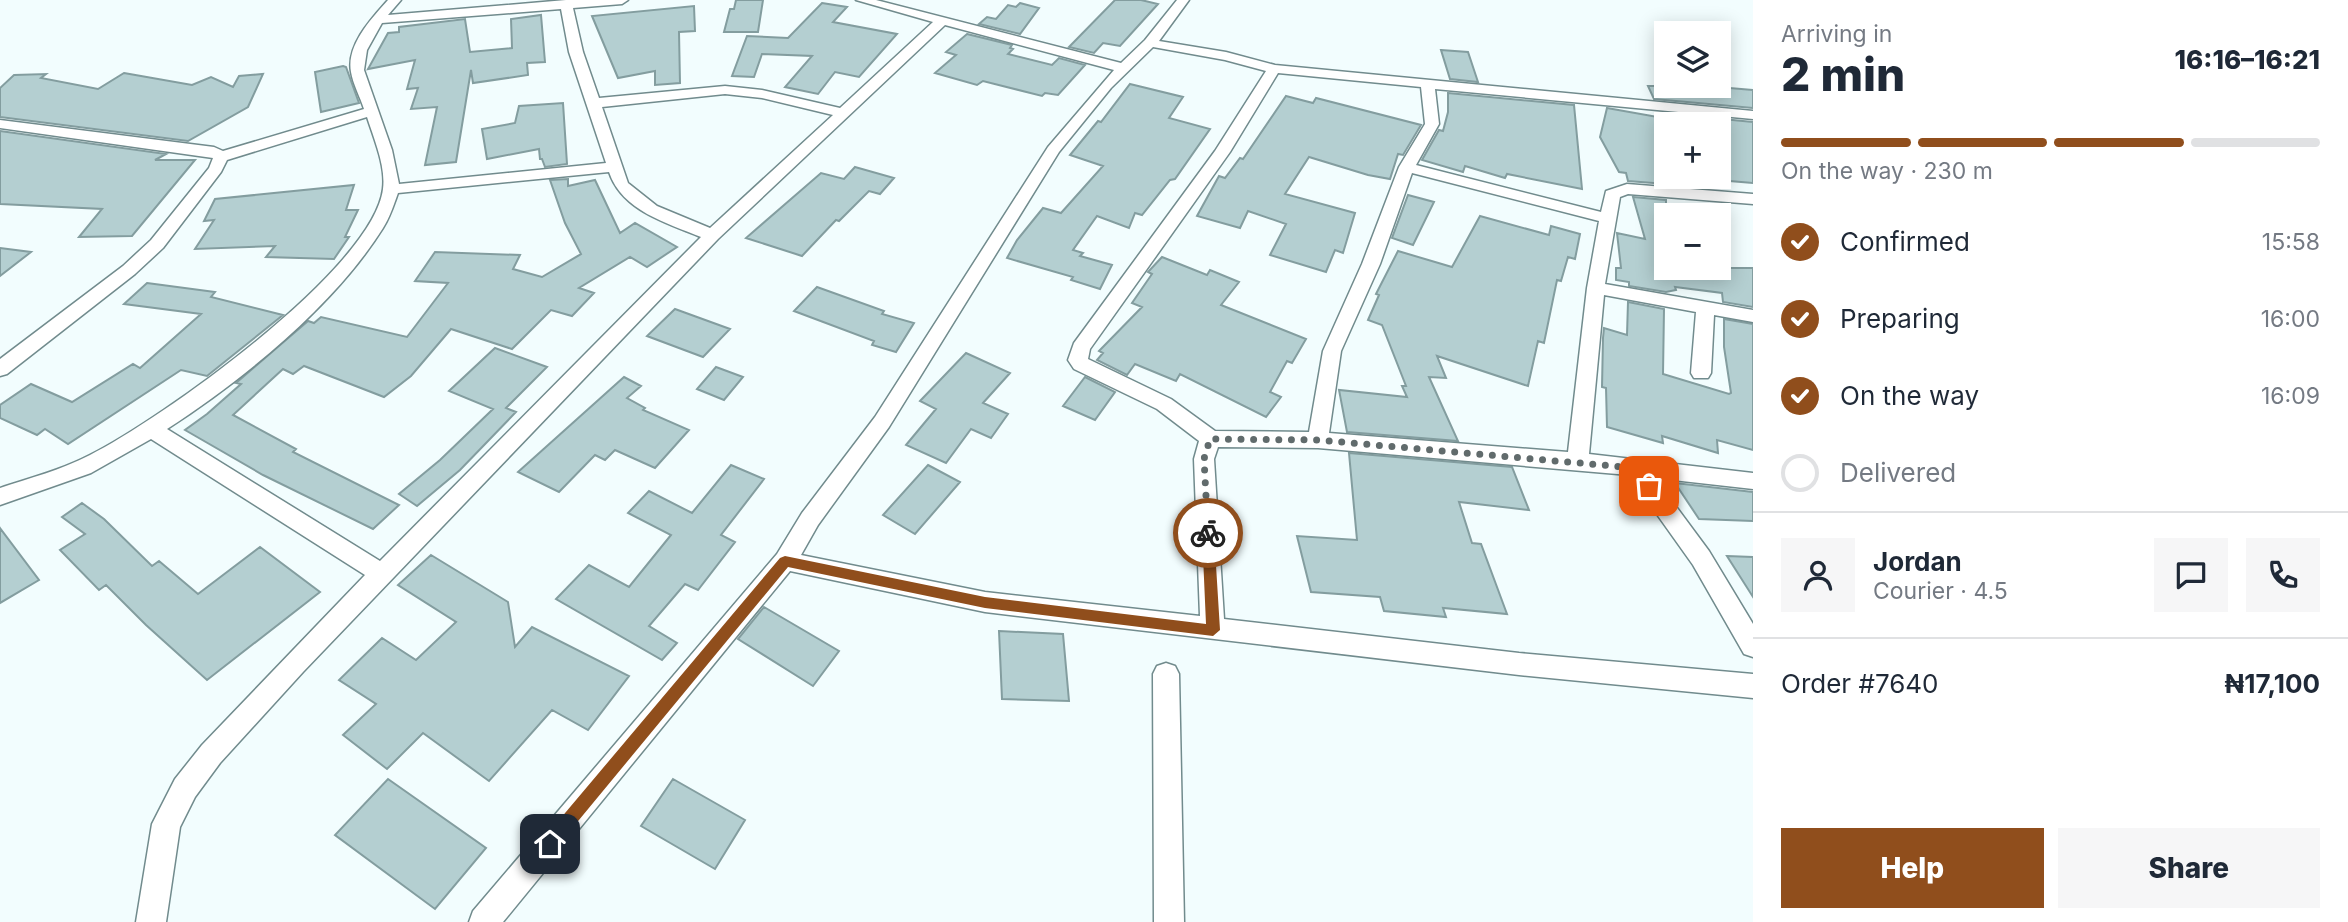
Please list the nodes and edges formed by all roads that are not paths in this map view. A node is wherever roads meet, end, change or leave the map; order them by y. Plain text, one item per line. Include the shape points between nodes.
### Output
1 (395, 0) edge
2 (622, 0) edge
3 (862, 0) edge
4 (1183, 0) edge
5 (566, 4) junction
6 (377, 20) junction
7 (942, 20) junction
8 (1150, 43) junction
9 (1124, 68) junction
10 (1274, 69) junction
11 (1429, 85) junction
12 (595, 103) junction
13 (371, 111) junction
14 (843, 113) junction
15 (1753, 115) edge
16 (0, 124) edge
17 (221, 157) junction
18 (615, 167) junction
19 (1407, 167) junction
20 (392, 189) junction
21 (1753, 199) edge
22 (1606, 218) junction
23 (712, 235) junction
24 (1596, 288) junction
25 (1705, 309) junction
26 (1753, 316) edge
27 (0, 369) edge
28 (1702, 373) dead end
29 (151, 429) junction
30 (1210, 439) junction
31 (1318, 440) junction
32 (1578, 461) junction
33 (1636, 468) junction
34 (1753, 481) edge
35 (0, 497) edge
36 (785, 561) junction
37 (382, 574) junction
38 (1213, 630) junction
39 (1753, 646) edge
40 (1166, 674) dead end
41 (1753, 686) edge
42 (151, 922) edge
43 (484, 922) edge
44 (1169, 922) edge

1 - 6 street
2 - 5 street
3 - 7 street
4 - 8 street
5 - 6 street
5 - 12 street via 576,52
6 - 13 street via 357,55 357,70
7 - 9 street
7 - 14 street
8 - 9 street
8 - 10 street
9 - 36 street via 1053,150 882,422 810,519
10 - 11 street
10 - 30 street via 1222,152 1078,354 1086,368 1164,404
11 - 15 street
11 - 19 street via 1432,124
12 - 14 street via 735,90
12 - 18 street
13 - 17 street
13 - 20 street
14 - 23 street
16 - 17 street via 214,152
17 - 27 street via 157,244
18 - 20 street
18 - 23 street via 633,200
19 - 22 street
19 - 31 street via 1332,351
20 - 29 street via 381,220 338,278 294,320
21 - 22 street via 1618,190 1612,194
22 - 24 street
23 - 37 street
24 - 25 street
24 - 32 street
25 - 26 street
25 - 28 street
29 - 35 street via 95,462
29 - 37 street
30 - 31 street
30 - 38 street via 1204,459
31 - 32 street
32 - 33 street
33 - 34 street
33 - 39 street via 1701,558
36 - 38 street via 985,602
36 - 43 street
37 - 42 street via 211,754 185,788 166,824
38 - 41 street
40 - 44 street

